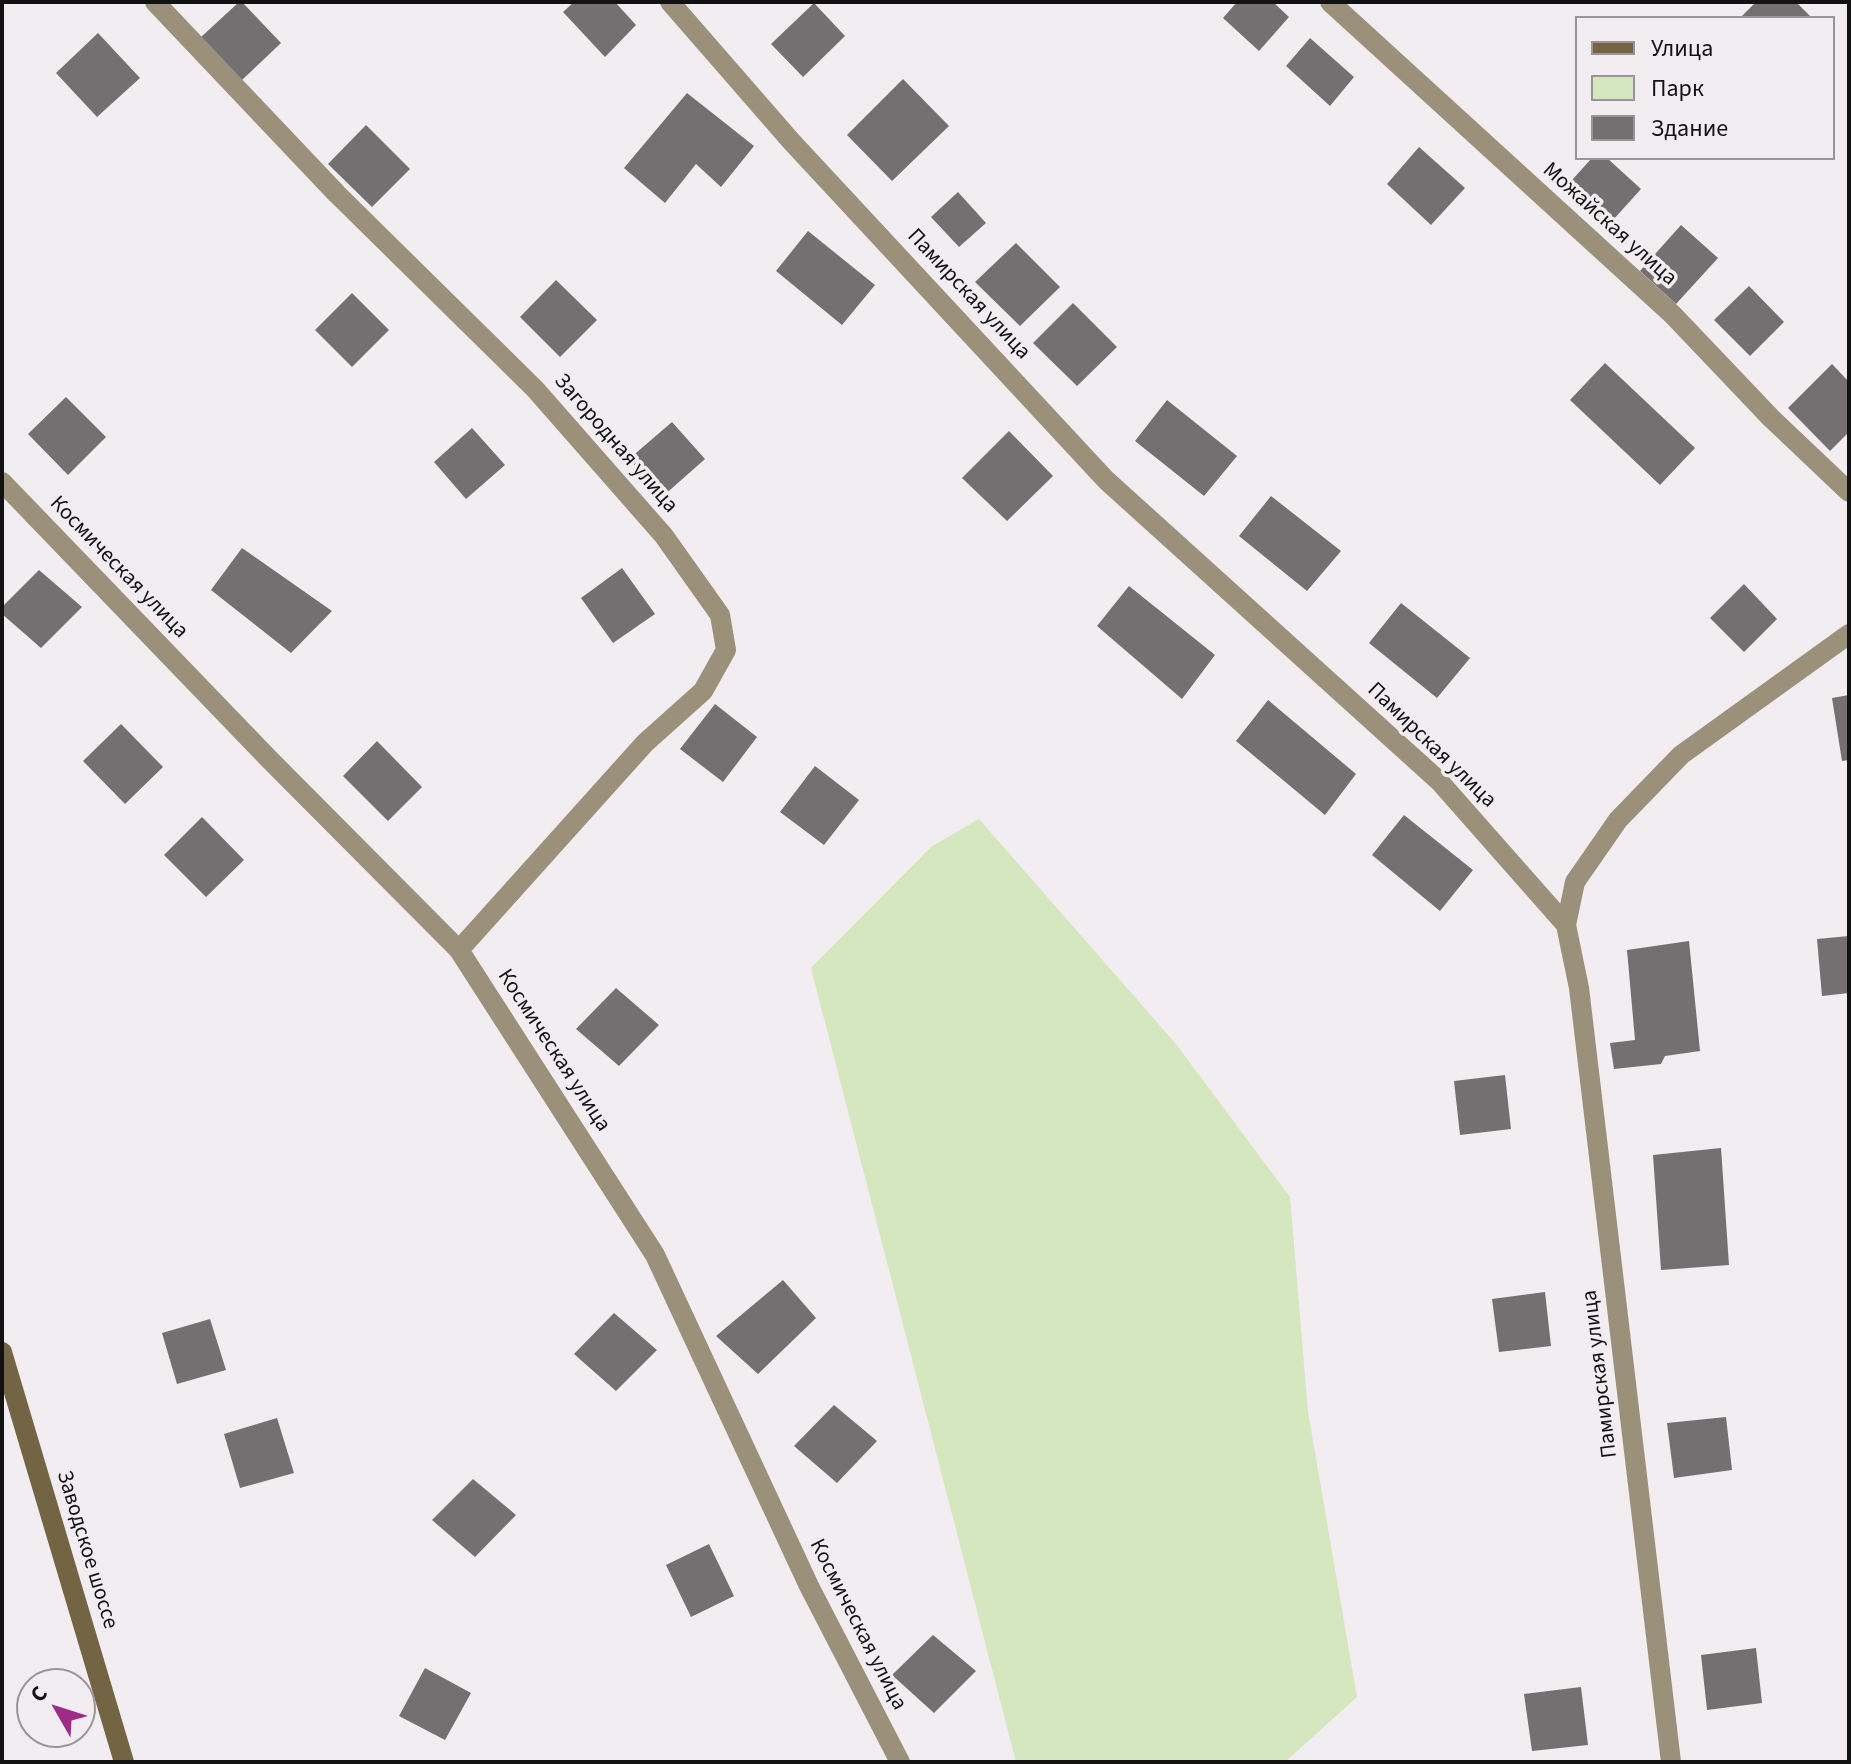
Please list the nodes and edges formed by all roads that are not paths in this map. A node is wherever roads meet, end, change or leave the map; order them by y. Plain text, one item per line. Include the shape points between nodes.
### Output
1 (155, 2) edge
2 (670, 2) edge
3 (1330, 2) edge
4 (2, 482) edge
5 (1849, 492) edge
6 (1849, 634) edge
7 (1566, 925) junction
8 (459, 950) junction
9 (2, 1352) edge
10 (124, 1762) edge
11 (900, 1762) edge
12 (1671, 1762) edge

1 - 8 street, Загородная улица via 337,194 535,389 664,536 720,615 726,650 703,691 645,743
2 - 7 street, Памирская улица via 791,141 1106,480 1439,781
3 - 5 street, Можайская улица via 1673,315
4 - 8 street, Космическая улица
6 - 7 street via 1681,755 1639,798 1575,882
7 - 12 street, Памирская улица via 1581,1004
8 - 11 street, Космическая улица via 655,1255 809,1586
9 - 10 main road, Заводское шоссе

